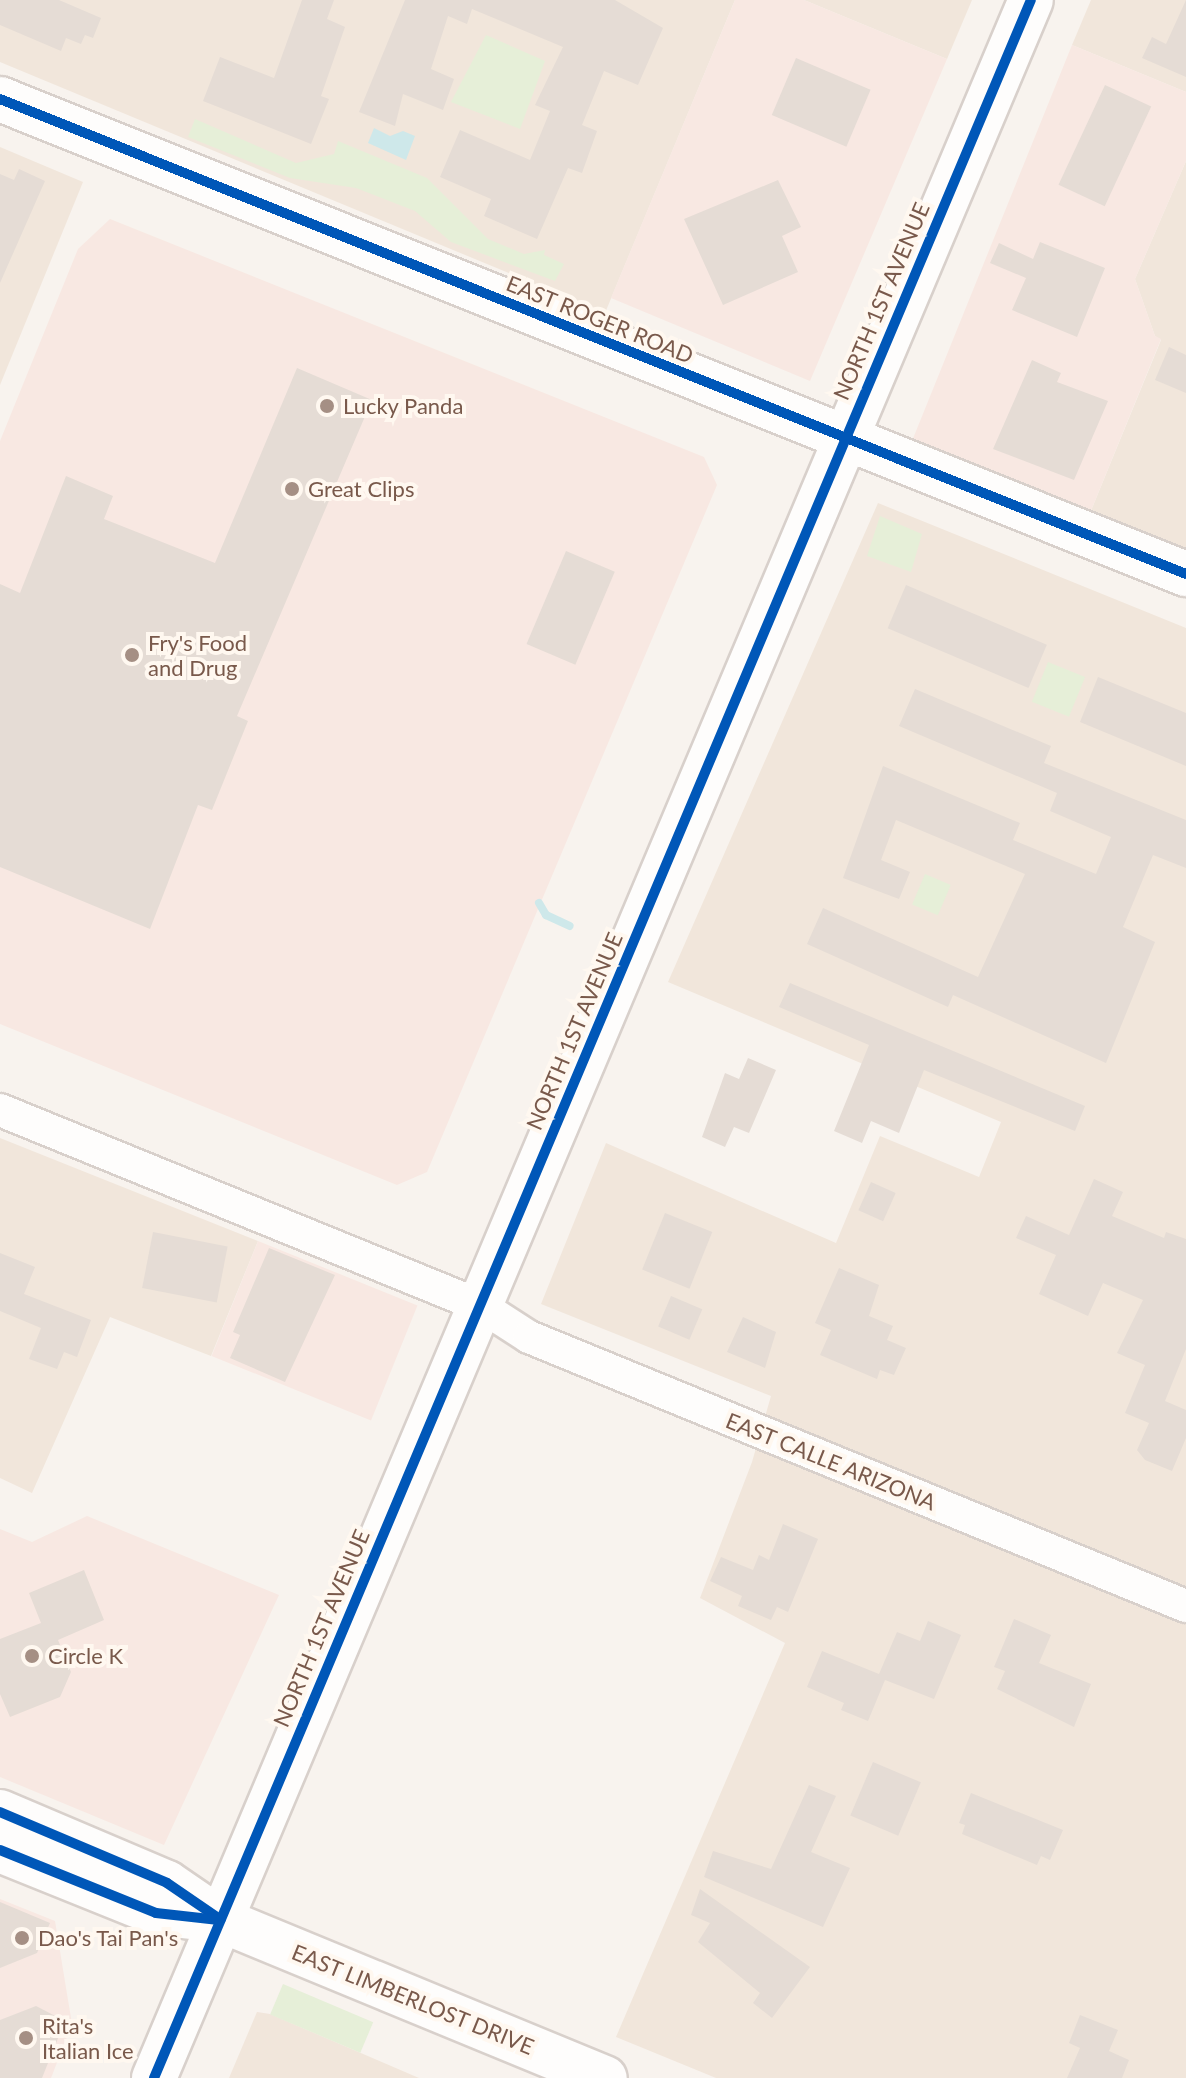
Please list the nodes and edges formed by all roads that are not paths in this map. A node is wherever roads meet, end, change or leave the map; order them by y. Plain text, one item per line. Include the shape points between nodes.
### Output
1 (1031, 0) edge
2 (0, 99) edge
3 (844, 438) junction
4 (1186, 574) edge
5 (0, 1110) edge
6 (481, 1306) junction
7 (1186, 1606) edge
8 (0, 1812) edge
9 (0, 1850) edge
10 (221, 1920) junction
11 (154, 2078) edge
12 (605, 2078) edge

1 - 3 main road, NORTH 1ST AVENUE
2 - 3 main road, EAST ROGER ROAD
3 - 4 main road, EAST ROGER ROAD
3 - 6 main road, NORTH 1ST AVENUE
5 - 6 street
6 - 7 street, EAST CALLE ARIZONA via 529,1337
6 - 10 main road, NORTH 1ST AVENUE
8 - 10 main road, EAST LIMBERLOST DRIVE via 167,1883
9 - 10 main road, EAST LIMBERLOST DRIVE via 156,1913
10 - 11 main road, NORTH 1ST AVENUE
10 - 12 main road, EAST LIMBERLOST DRIVE

